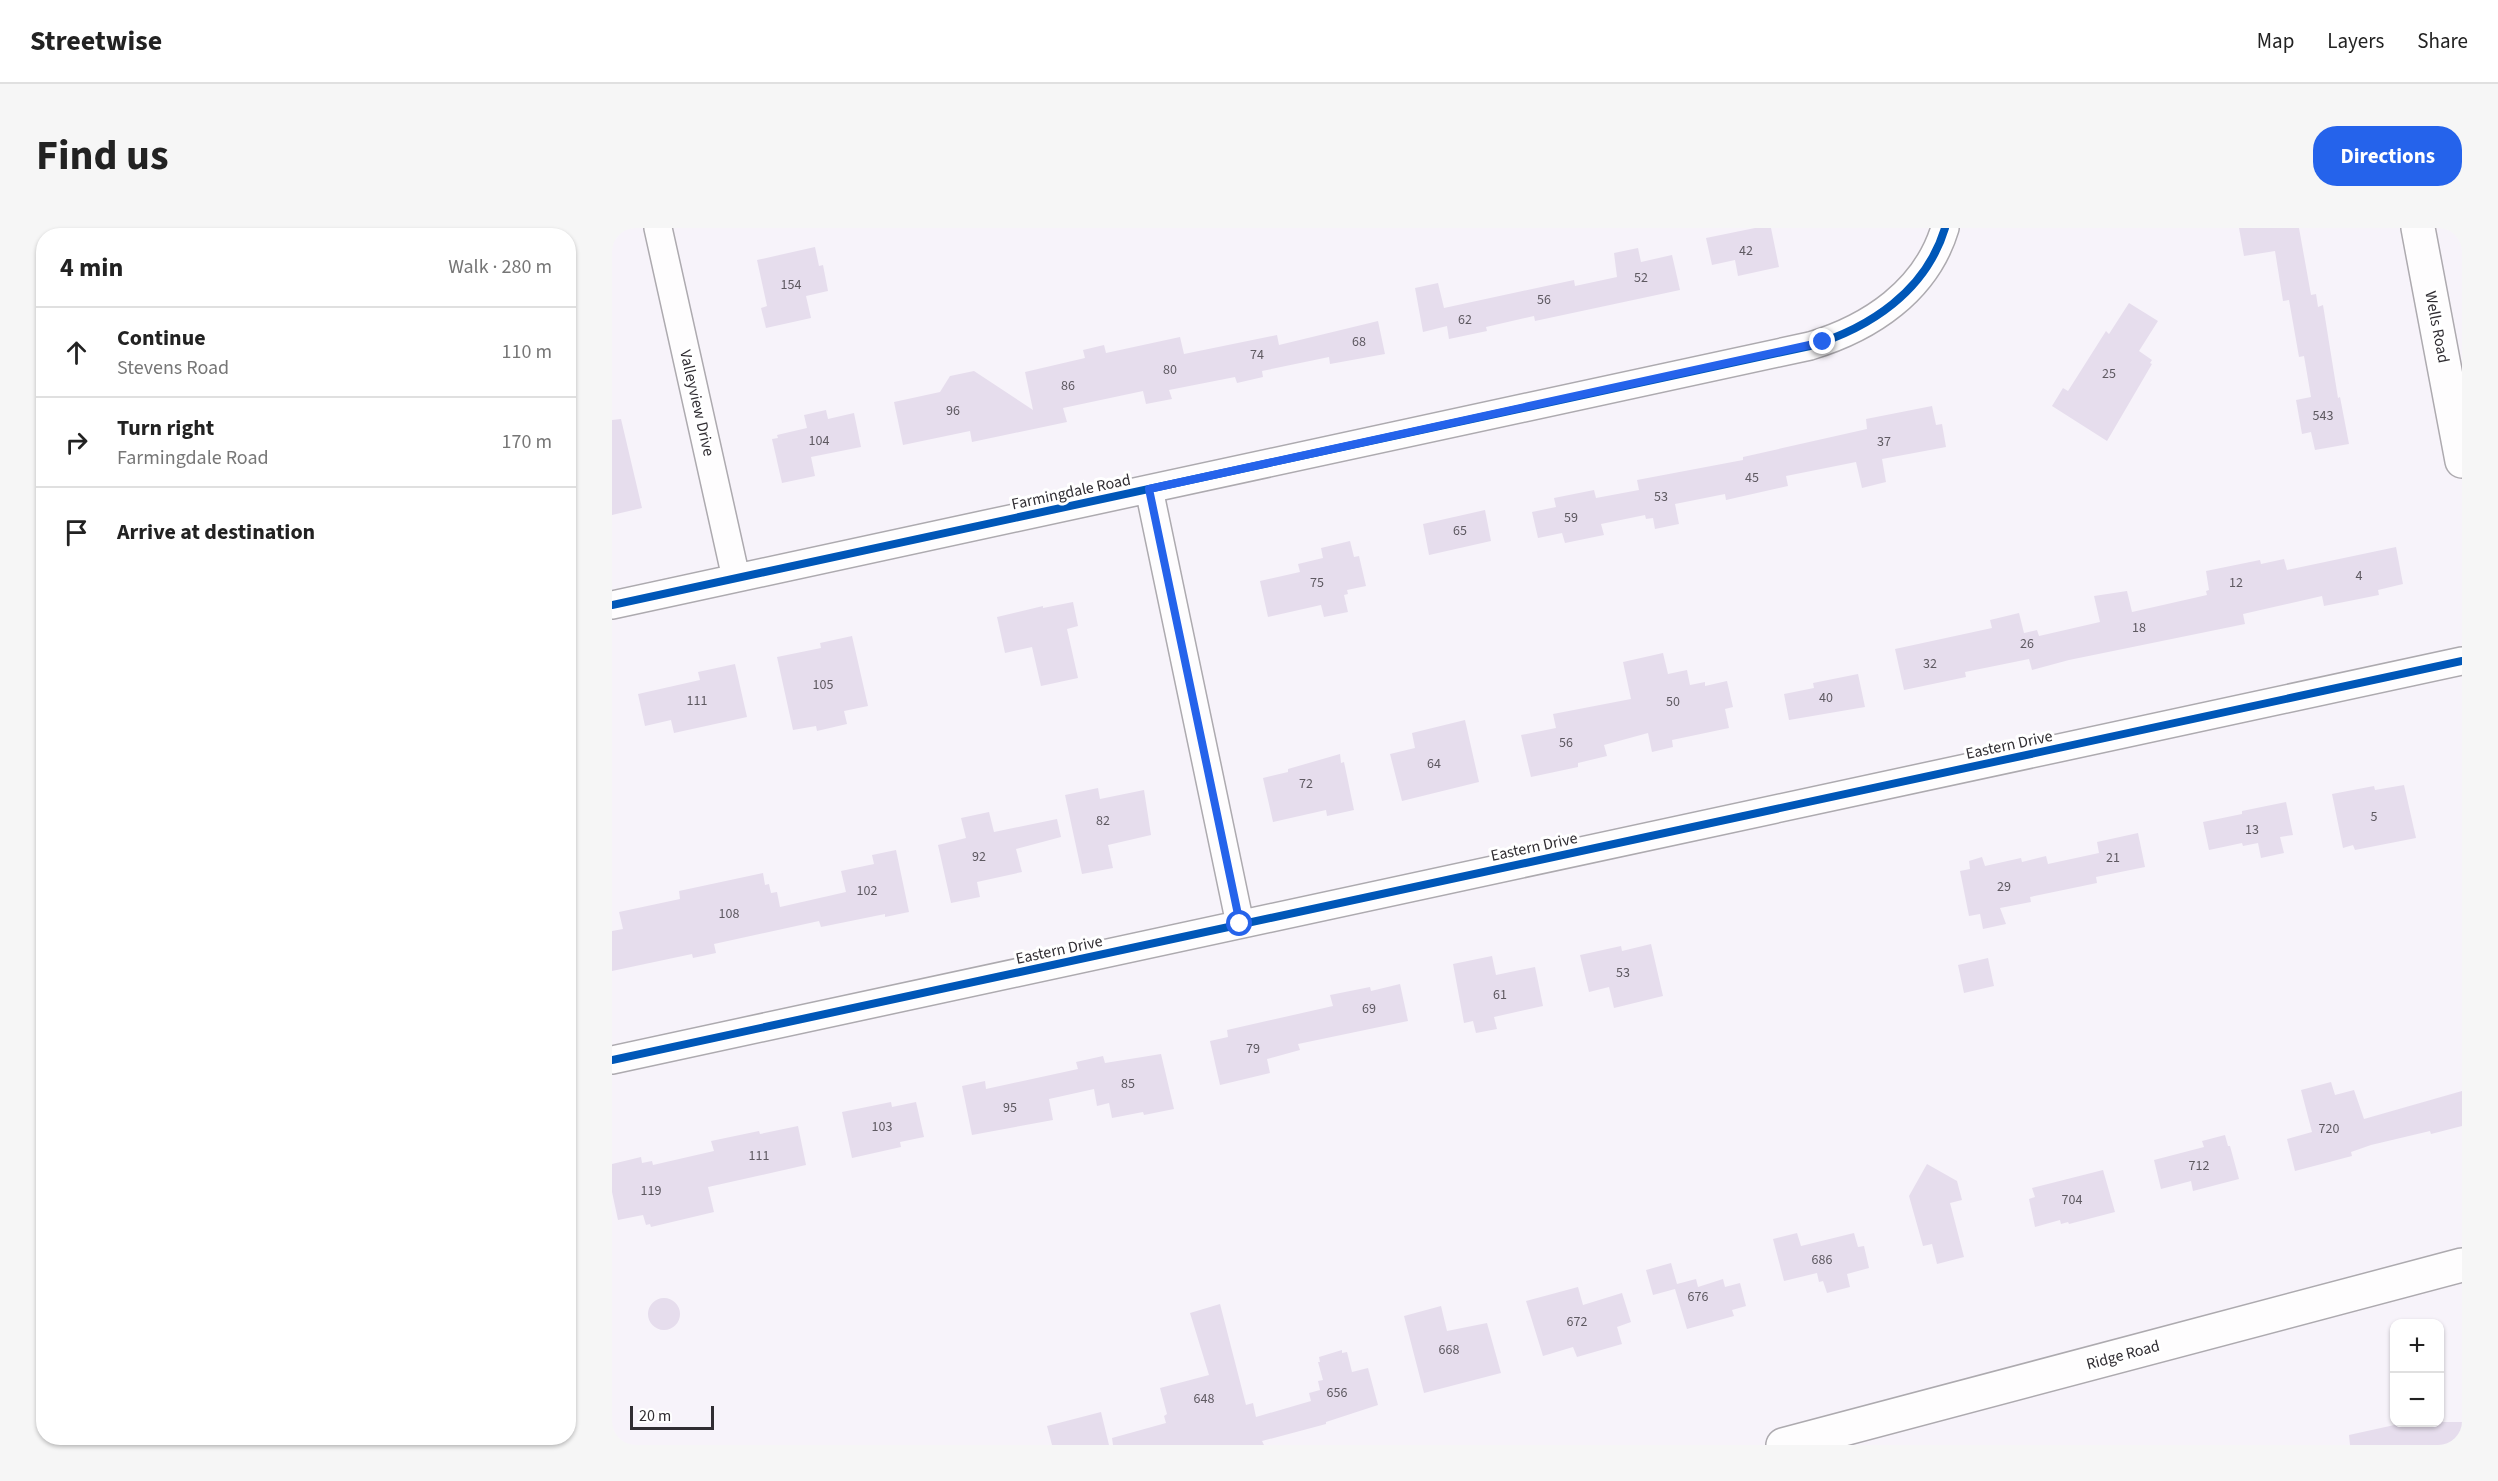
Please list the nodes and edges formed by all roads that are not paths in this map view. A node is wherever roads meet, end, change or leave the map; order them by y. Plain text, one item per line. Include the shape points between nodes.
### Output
1 (658, 228) edge
2 (1945, 228) edge
3 (2418, 228) edge
4 (2462, 461) edge
5 (1149, 489) junction
6 (736, 578) junction
7 (612, 605) edge
8 (2462, 661) edge
9 (1240, 924) junction
10 (612, 1060) edge
11 (2462, 1265) edge
12 (1783, 1445) edge

1 - 6 street, Valleyview Drive
2 - 5 street, Farmingdale Road via 1924,270 1894,304 1857,328 1823,342
3 - 4 street, Wells Road
5 - 6 street, Farmingdale Road
5 - 9 street
6 - 7 street, Farmingdale Road
8 - 9 street, Eastern Drive
9 - 10 street, Eastern Drive
11 - 12 street, Ridge Road

